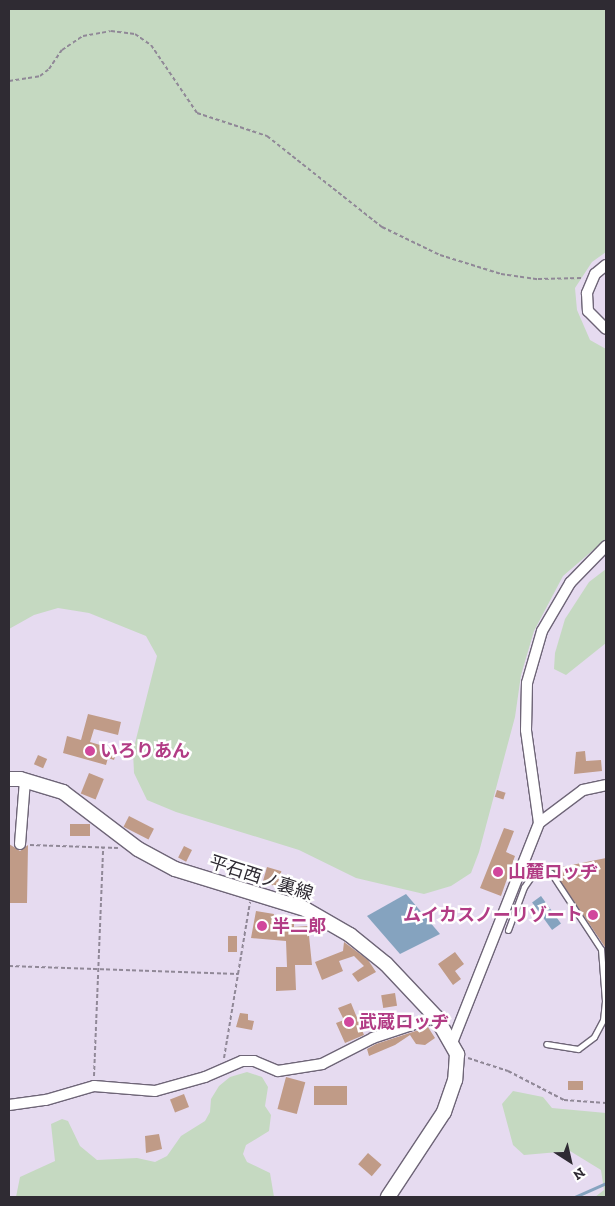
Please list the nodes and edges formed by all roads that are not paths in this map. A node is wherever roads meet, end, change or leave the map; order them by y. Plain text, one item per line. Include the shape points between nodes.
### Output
1 (606, 265) edge
2 (606, 329) edge
3 (606, 546) edge
4 (16, 777) edge
5 (606, 784) edge
6 (539, 823) junction
7 (20, 844) road end
8 (508, 930) dead end
9 (436, 1017) junction
10 (546, 1044) dead end
11 (455, 1049) junction
12 (9, 1104) edge
13 (388, 1197) edge

1 - 2 street via 595,274 587,293 588,311
3 - 6 street via 570,583 542,631 527,683 526,730
4 - 7 street
4 - 9 main road, 平石西ノ裏線 via 63,792 138,849 183,872 305,909 350,935 386,964
5 - 6 street via 583,790
6 - 11 street
8 - 10 lane via 524,887 534,874 541,871 551,873 560,881 600,949 605,1001 603,1020 594,1037 578,1049
9 - 11 main road, 平石西ノ裏線
9 - 12 street via 373,1038 322,1064 278,1071 254,1060 226,1066 205,1077 154,1091 94,1086 46,1100
11 - 13 main road via 455,1080 444,1112

